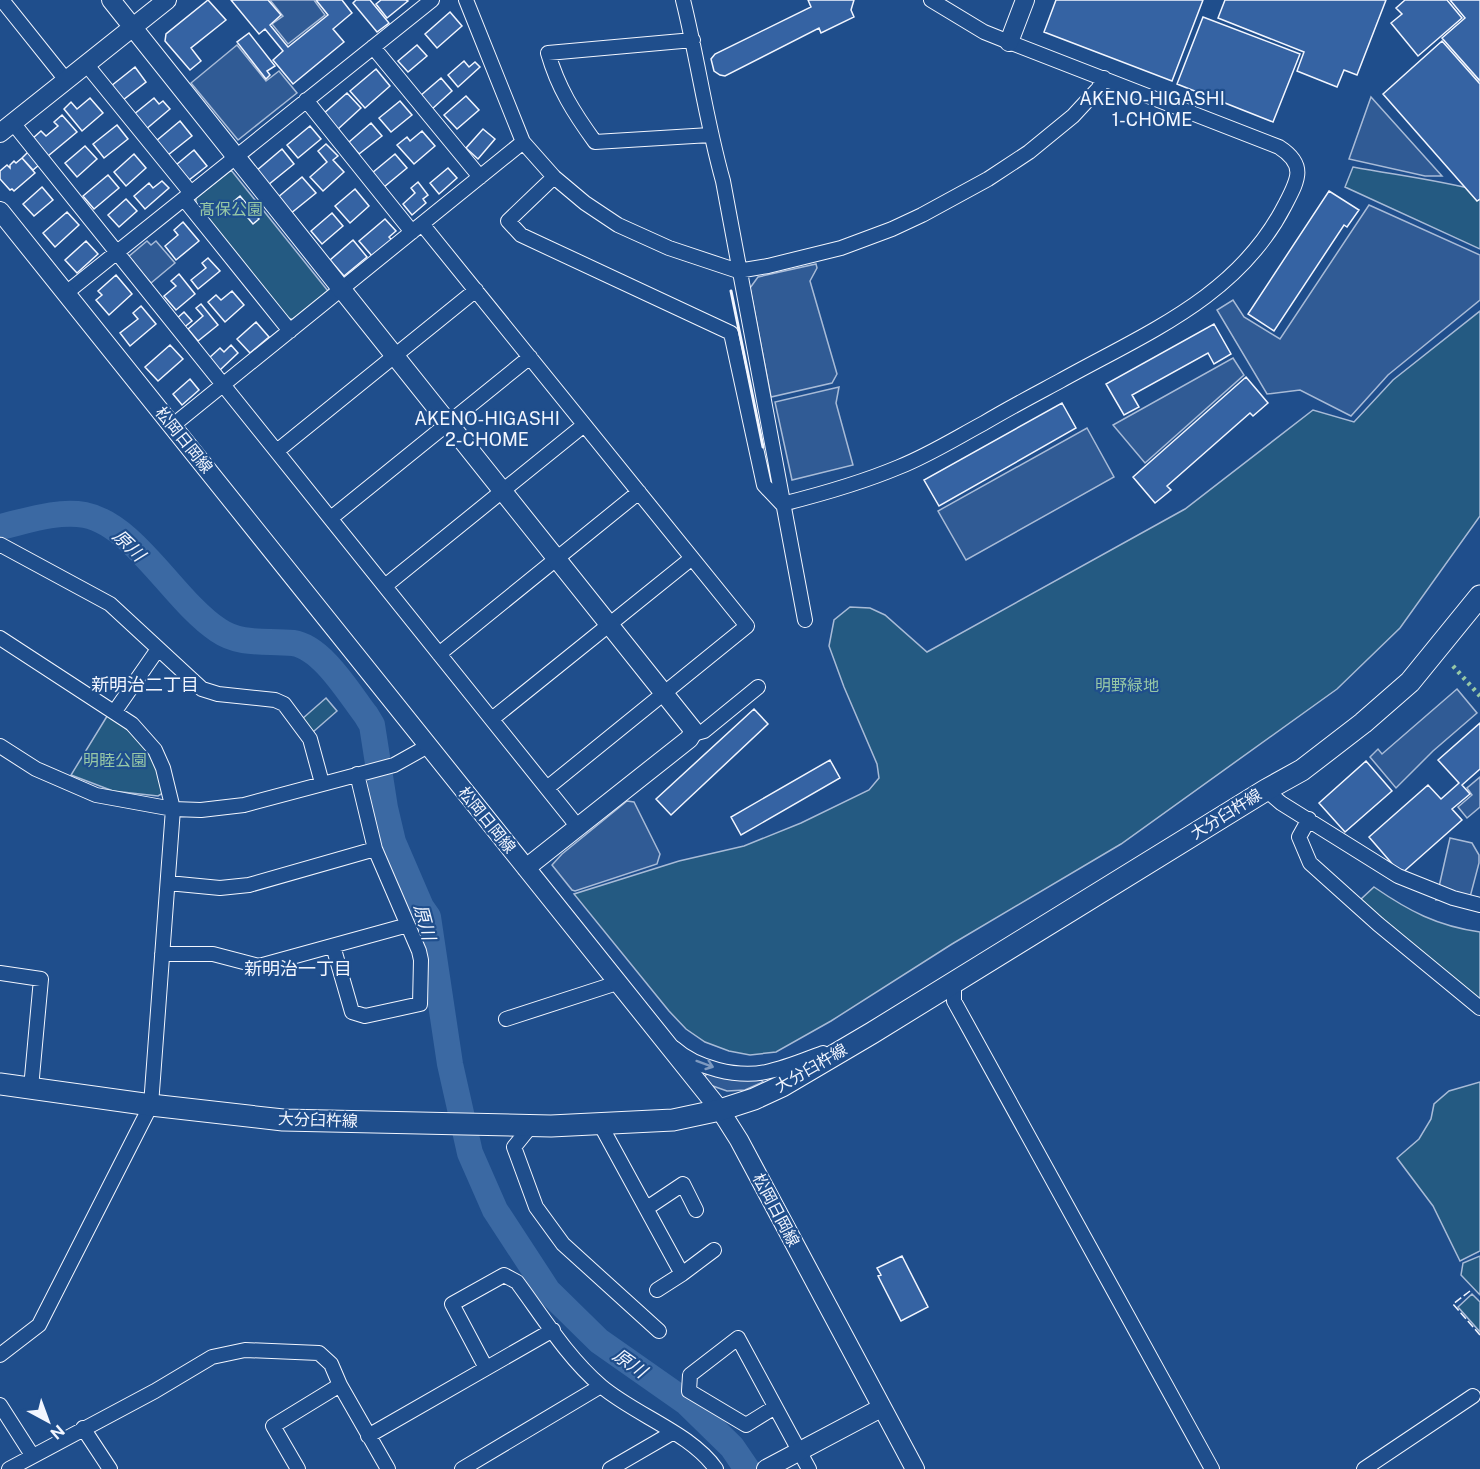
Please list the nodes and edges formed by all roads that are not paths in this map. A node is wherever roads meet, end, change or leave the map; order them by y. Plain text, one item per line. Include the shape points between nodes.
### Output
1 (2, 0) edge
2 (111, 0) edge
3 (167, 0) edge
4 (432, 0) edge
5 (466, 0) edge
6 (682, 0) edge
7 (931, 0) edge
8 (1025, 0) edge
9 (132, 27) junction
10 (693, 40) junction
11 (1009, 42) junction
12 (373, 47) junction
13 (86, 64) junction
14 (1104, 78) junction
15 (66, 80) junction
16 (306, 100) junction
17 (5, 127) edge
18 (710, 135) junction
19 (523, 142) junction
20 (236, 157) junction
21 (480, 177) junction
22 (554, 177) junction
23 (187, 196) junction
24 (0, 211) edge
25 (417, 228) junction
26 (117, 252) junction
27 (738, 271) junction
28 (341, 289) junction
29 (476, 290) junction
30 (66, 293) junction
31 (290, 331) junction
32 (395, 356) junction
33 (530, 357) junction
34 (224, 384) junction
35 (448, 423) junction
36 (584, 424) junction
37 (172, 426) junction
38 (277, 452) junction
39 (503, 491) junction
40 (639, 492) junction
41 (782, 504) junction
42 (331, 519) junction
43 (0, 546) edge
44 (557, 558) junction
45 (692, 558) junction
46 (385, 586) junction
47 (1480, 596) edge
48 (805, 620) dead end
49 (610, 624) junction
50 (0, 638) edge
51 (158, 649) junction
52 (439, 654) junction
53 (758, 687) dead end
54 (664, 693) junction
55 (115, 711) junction
56 (492, 720) junction
57 (693, 734) junction
58 (0, 746) edge
59 (428, 746) junction
60 (359, 773) junction
61 (322, 783) junction
62 (547, 788) junction
63 (1266, 790) junction
64 (173, 809) junction
65 (1309, 819) junction
66 (578, 827) junction
67 (375, 849) junction
68 (526, 868) junction
69 (168, 883) junction
70 (1479, 901) edge
71 (408, 925) junction
72 (333, 946) junction
73 (162, 954) junction
74 (0, 973) edge
75 (954, 981) junction
76 (618, 982) junction
77 (1480, 1008) edge
78 (506, 1018) dead end
79 (657, 1032) junction
80 (872, 1033) junction
81 (0, 1084) edge
82 (30, 1088) junction
83 (151, 1105) junction
84 (720, 1110) junction
85 (600, 1124) junction
86 (531, 1126) junction
87 (647, 1208) junction
88 (696, 1210) dead end
89 (714, 1250) dead end
90 (682, 1274) junction
91 (657, 1290) dead end
92 (553, 1330) junction
93 (659, 1331) dead end
94 (0, 1354) edge
95 (486, 1368) junction
96 (340, 1385) junction
97 (601, 1386) junction
98 (1473, 1396) dead end
99 (0, 1405) edge
100 (775, 1407) junction
101 (881, 1408) junction
102 (83, 1428) junction
103 (672, 1433) junction
104 (368, 1436) junction
105 (800, 1452) junction
106 (32, 1455) junction
107 (768, 1468) edge
108 (9, 1469) edge
109 (110, 1469) edge
110 (298, 1469) edge
111 (388, 1469) edge
112 (462, 1469) edge
113 (610, 1469) edge
114 (716, 1469) edge
115 (809, 1469) edge
116 (915, 1469) edge
117 (1212, 1469) edge
118 (1364, 1469) edge

1 - 15 street
2 - 9 main road
3 - 9 main road
4 - 12 street
5 - 19 street
6 - 10 street
7 - 11 street via 984,32
8 - 11 main road
9 - 13 main road
9 - 20 main road
10 - 18 street
10 - 18 street via 548,53 570,108 595,142
11 - 14 street
12 - 16 street
12 - 21 street
13 - 15 main road
13 - 23 street
14 - 27 street via 1073,116 1029,152 922,214 842,248
14 - 41 street via 1279,147 1291,157 1298,175 1263,242 1222,284 1183,313 945,444 858,483
15 - 17 main road
16 - 20 street
16 - 25 street
17 - 26 street
18 - 27 street via 723,181
19 - 21 street
19 - 22 street
20 - 23 street
20 - 28 main road
21 - 25 street
22 - 27 street via 627,230
22 - 41 street via 508,221 521,235 731,333 764,485
23 - 26 street
23 - 31 street
24 - 30 main road, 松岡日岡線
25 - 28 street
25 - 29 street
26 - 30 street
26 - 34 street
27 - 41 street
28 - 31 street
28 - 32 main road
29 - 32 street
29 - 33 street
30 - 37 main road, 松岡日岡線
31 - 34 street
32 - 35 main road
32 - 38 street
33 - 35 street
33 - 36 street
34 - 37 street
34 - 38 street
35 - 39 main road
35 - 42 street
36 - 39 street
36 - 40 street
37 - 59 main road, 松岡日岡線
38 - 42 street
39 - 44 main road
39 - 46 street
40 - 44 street
40 - 45 street
41 - 48 street
42 - 46 street
43 - 51 street via 110,604
44 - 49 main road
44 - 52 street
45 - 49 street
45 - 54 street via 747,626
46 - 52 street
47 - 63 main road, 大分臼杵線 via 1410,682 1302,770
49 - 54 main road
49 - 56 street
50 - 55 street
51 - 55 street
51 - 61 street via 207,691 285,704 310,739
52 - 56 street
53 - 57 street via 704,731
54 - 57 main road via 692,727
54 - 62 street
55 - 64 street via 155,750
56 - 62 street
57 - 66 main road
58 - 64 street via 36,769 96,795
59 - 60 street via 394,765
59 - 68 main road, 松岡日岡線
60 - 61 street
60 - 67 street
61 - 64 street via 244,805
62 - 66 street
63 - 65 street
63 - 75 main road, 大分臼杵線
64 - 69 street
65 - 70 street via 1398,876 1453,898
65 - 77 street via 1299,837 1310,863
66 - 68 main road
67 - 69 street via 249,885 220,888
67 - 71 street
68 - 76 main road, 松岡日岡線
69 - 73 street
71 - 72 street
71 - 72 street via 421,960 420,1004 365,1016 352,1012
72 - 73 street via 259,966 213,954
73 - 83 street
74 - 82 street via 41,979
75 - 80 main road, 大分臼杵線
75 - 117 street via 954,1001
76 - 78 street
76 - 79 main road, 松岡日岡線
79 -> 80 street via 679,1052 700,1063 744,1073 781,1068
79 - 84 main road, 松岡日岡線
80 - 84 main road, 大分臼杵線 via 782,1086
81 - 82 main road, 大分臼杵線
82 - 83 main road, 大分臼杵線
83 - 86 main road, 大分臼杵線 via 283,1120
83 - 94 street via 39,1325
84 - 85 main road, 大分臼杵線 via 673,1120
84 - 101 main road, 松岡日岡線
85 - 86 main road, 大分臼杵線
85 - 87 street
86 - 93 street via 514,1147 536,1207 563,1244
87 - 88 street via 683,1184
87 - 90 street
89 - 90 street
90 - 91 street
92 - 95 street
92 - 95 street via 517,1282 504,1275 452,1304
92 - 97 street via 572,1357
95 - 104 street
96 - 102 street via 331,1364 319,1353 245,1350 212,1357
96 - 104 street
96 - 110 street via 273,1426
97 - 103 street
97 - 112 street
98 - 118 street
99 - 106 street
100 - 100 street via 738,1338 690,1375 689,1391 746,1425
100 - 105 street
101 - 105 main road
101 - 116 main road, 松岡日岡線
102 - 106 street
102 - 109 street
103 - 113 street
103 - 114 street via 697,1448
104 - 111 street
105 - 107 main road
105 - 115 street
106 - 108 street

